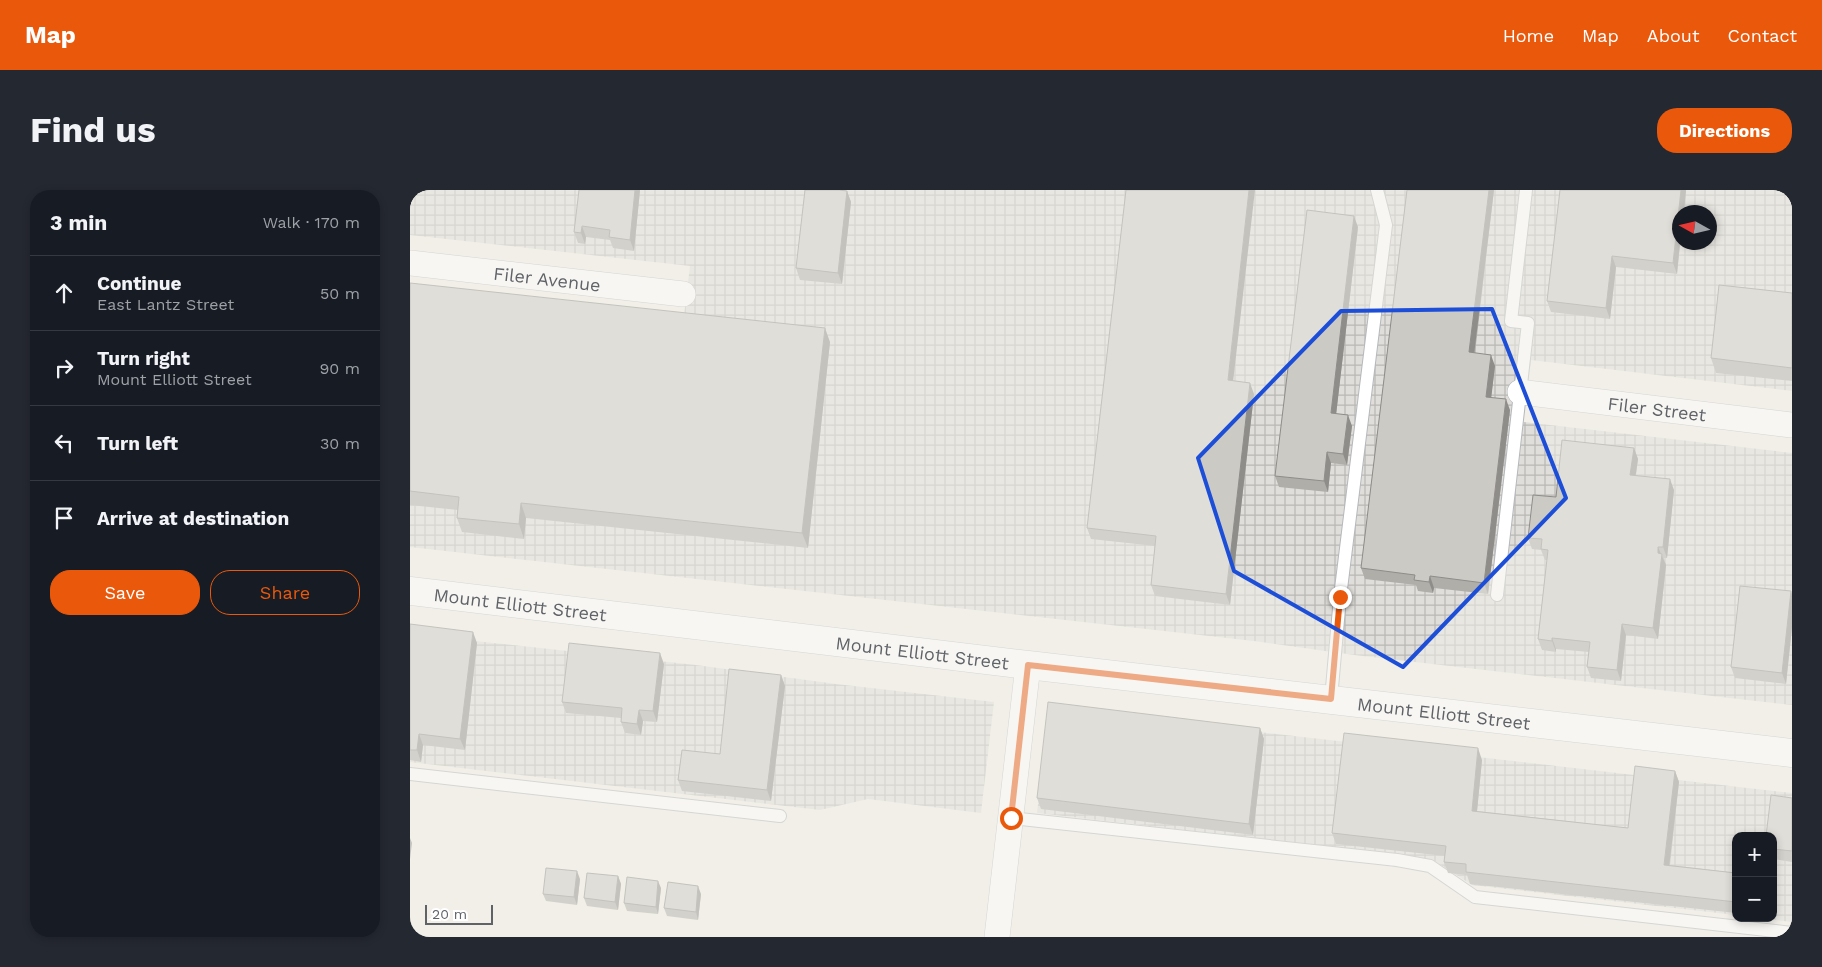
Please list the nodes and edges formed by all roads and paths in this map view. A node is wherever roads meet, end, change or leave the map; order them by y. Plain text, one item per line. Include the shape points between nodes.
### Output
1 (1377, 190) edge
2 (1526, 190) edge
3 (410, 263) edge
4 (683, 294) dead end
5 (1520, 392) junction
6 (1792, 425) edge
7 (410, 591) edge
8 (1497, 595) dead end
9 (1028, 665) junction
10 (1331, 699) junction
11 (1792, 753) edge
12 (410, 774) edge
13 (780, 816) dead end
14 (1011, 818) junction
15 (1792, 933) edge
16 (997, 937) edge

1 - 10 lane via 1386,225 1340,597
2 - 5 lane via 1511,321 1528,323
3 - 4 street, Filer Avenue
5 - 6 street, Filer Street
5 - 8 lane
7 - 9 street, Mount Elliott Street
9 - 10 street, Mount Elliott Street
9 - 14 street
10 - 11 street, Mount Elliott Street
12 - 13 lane
14 - 15 lane via 1397,860 1430,866 1475,897
14 - 16 street

